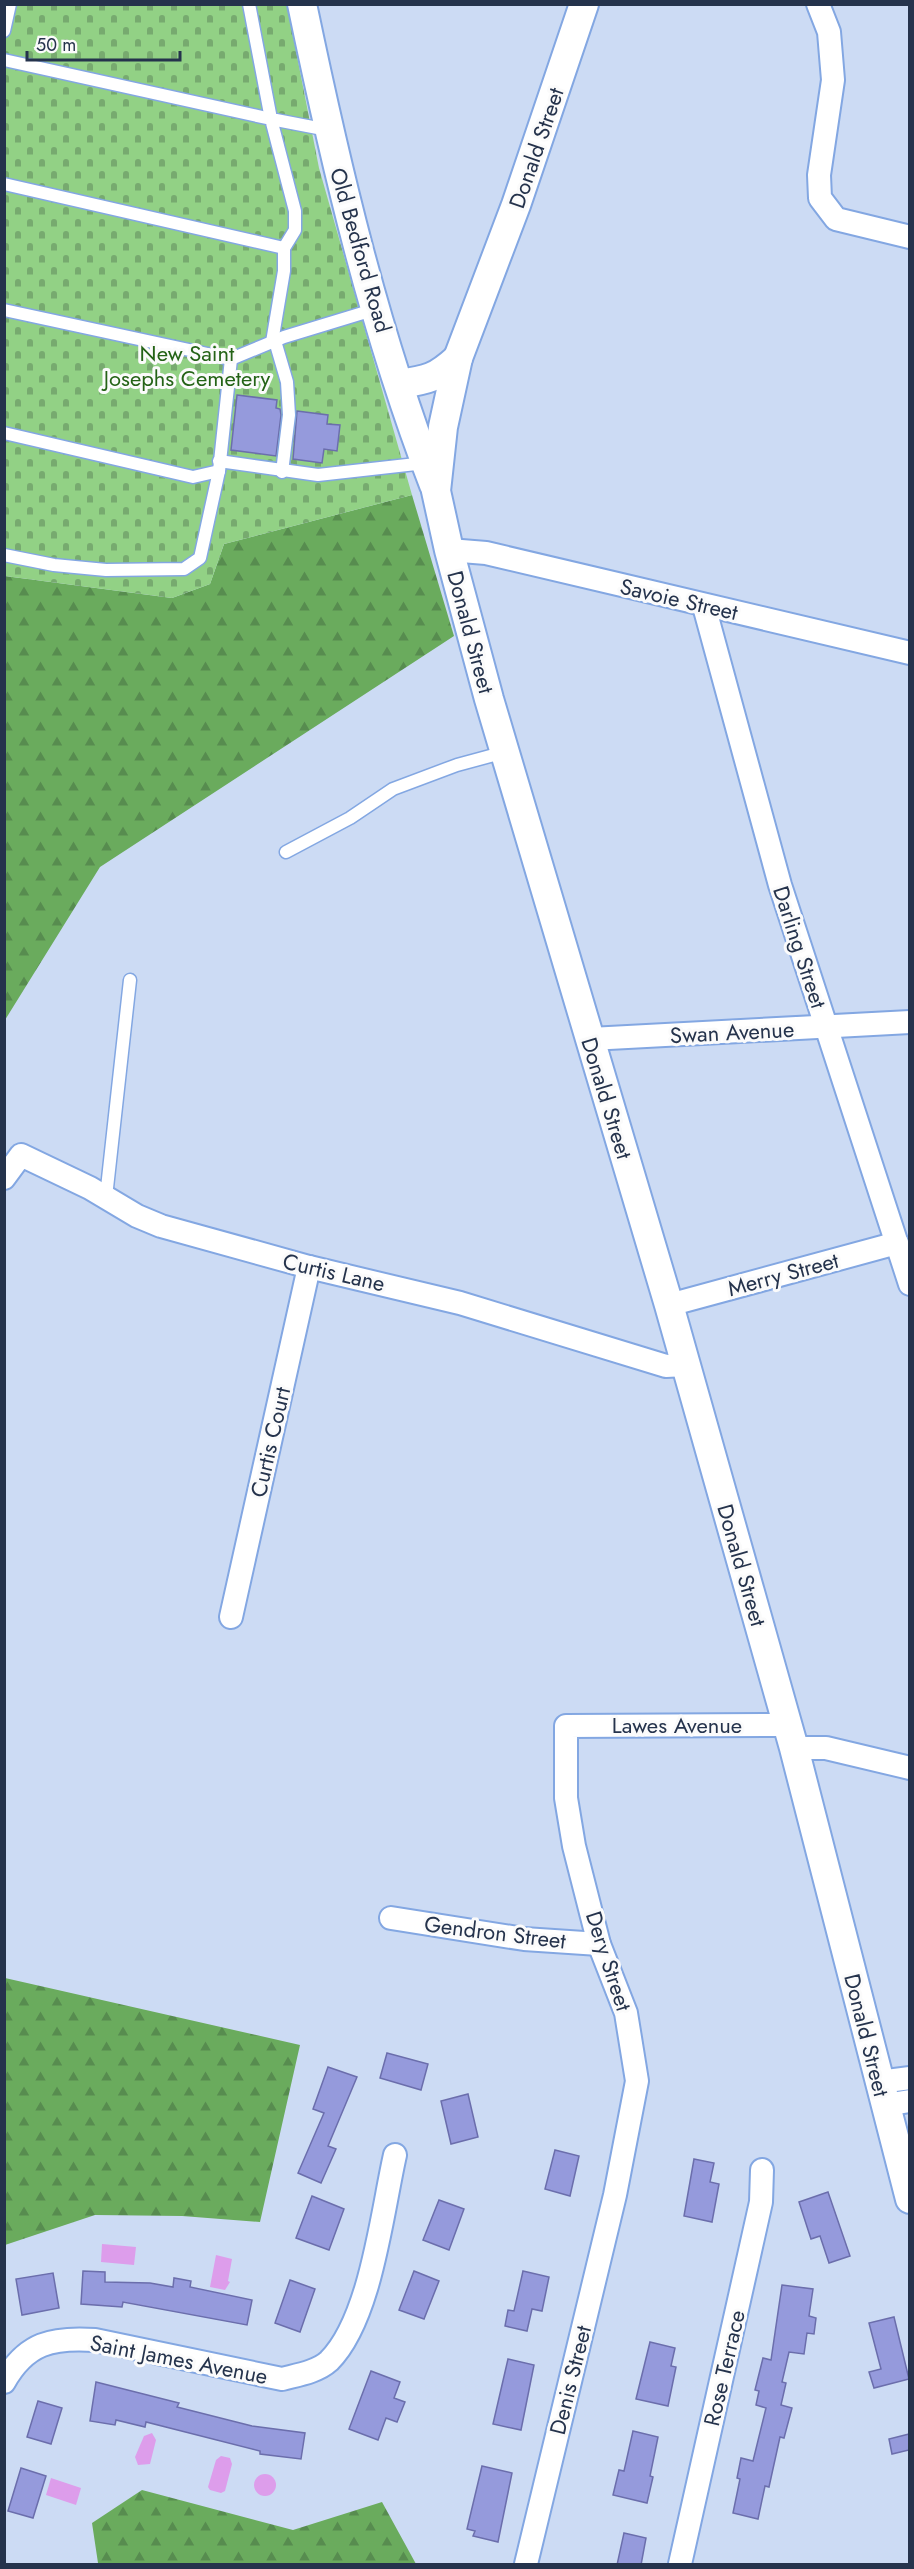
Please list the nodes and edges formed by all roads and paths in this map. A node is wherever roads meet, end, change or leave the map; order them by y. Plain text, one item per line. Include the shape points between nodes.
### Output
1 (10, 4) edge
2 (249, 4) edge
3 (302, 4) edge
4 (584, 4) edge
5 (818, 4) edge
6 (4, 31) edge
7 (4, 60) edge
8 (271, 119) junction
9 (328, 130) junction
10 (4, 184) edge
11 (909, 237) edge
12 (284, 248) junction
13 (375, 309) junction
14 (4, 310) edge
15 (274, 342) junction
16 (458, 358) junction
17 (231, 359) junction
18 (399, 384) junction
19 (4, 433) edge
20 (425, 463) junction
21 (219, 466) junction
22 (282, 472) junction
23 (436, 491) junction
24 (448, 550) junction
25 (4, 555) edge
26 (704, 606) junction
27 (909, 653) edge
28 (505, 752) junction
29 (286, 852) dead end
30 (130, 980) dead end
31 (909, 1022) edge
32 (826, 1026) junction
33 (590, 1039) junction
34 (4, 1178) edge
35 (106, 1197) junction
36 (897, 1243) junction
37 (309, 1267) junction
38 (909, 1284) edge
39 (669, 1305) junction
40 (686, 1365) junction
41 (231, 1617) dead end
42 (566, 1726) joint
43 (790, 1736) junction
44 (909, 1768) edge
45 (391, 1918) dead end
46 (599, 1944) junction
47 (909, 2078) edge
48 (891, 2096) edge
49 (395, 2155) dead end
50 (762, 2170) dead end
51 (615, 2195) joint
52 (909, 2199) edge
53 (4, 2382) edge
54 (526, 2565) edge
55 (680, 2565) edge

1 - 6 lane
2 - 8 lane
3 - 9 street, Old Bedford Road
4 - 16 street, Donald Street via 520,194
5 - 11 street via 829,32 832,56 820,198 836,219
7 - 8 lane
8 - 9 lane
8 - 12 lane via 295,211 295,230
9 - 13 street, Old Bedford Road
10 - 12 lane
12 - 15 lane
13 - 15 lane
13 - 18 street, Old Bedford Road
14 - 17 lane
15 - 17 lane
15 - 22 lane via 287,382 289,415
16 - 18 street via 428,380
16 - 23 street, Donald Street via 443,426
17 - 21 lane
18 - 20 street, Old Bedford Road
19 - 21 lane via 193,477
20 - 22 lane via 318,476
20 - 23 street, Old Bedford Road
21 - 22 lane
21 - 25 lane via 200,558 184,569 105,570 54,566
23 - 24 street, Donald Street
24 - 26 street, Savoie Street via 486,553
24 - 28 street, Donald Street
26 - 27 street, Savoie Street
26 - 32 street, Darling Street via 780,885
28 - 29 lane via 393,789 350,818
28 - 33 street, Donald Street
30 - 35 lane
31 - 32 street, Swan Avenue
32 - 33 street, Swan Avenue
32 - 36 street, Darling Street
33 - 39 street, Donald Street
34 - 35 street, Curtis Lane via 21,1155
35 - 37 street, Curtis Lane via 160,1226
36 - 38 street, Darling Street
36 - 39 street, Merry Street
37 - 40 street, Curtis Lane via 460,1303 666,1366
37 - 41 street, Curtis Court
39 - 40 street, Donald Street
40 - 43 street, Donald Street
42 - 43 street, Lawes Avenue
42 - 46 street, Dery Street via 566,1798
43 - 44 street, Lawes Avenue
43 - 48 street, Donald Street
45 - 46 street, Gendron Street via 524,1939
46 - 51 street, Dery Street via 626,2013 637,2081
47 - 48 street
48 - 52 street, Donald Street
49 - 53 street, Saint James Avenue via 367,2282 353,2326 328,2361 308,2373 282,2379 95,2340 67,2338 37,2346 15,2362
50 - 55 street, Rose Terrace via 761,2202
51 - 54 street, Denis Street

